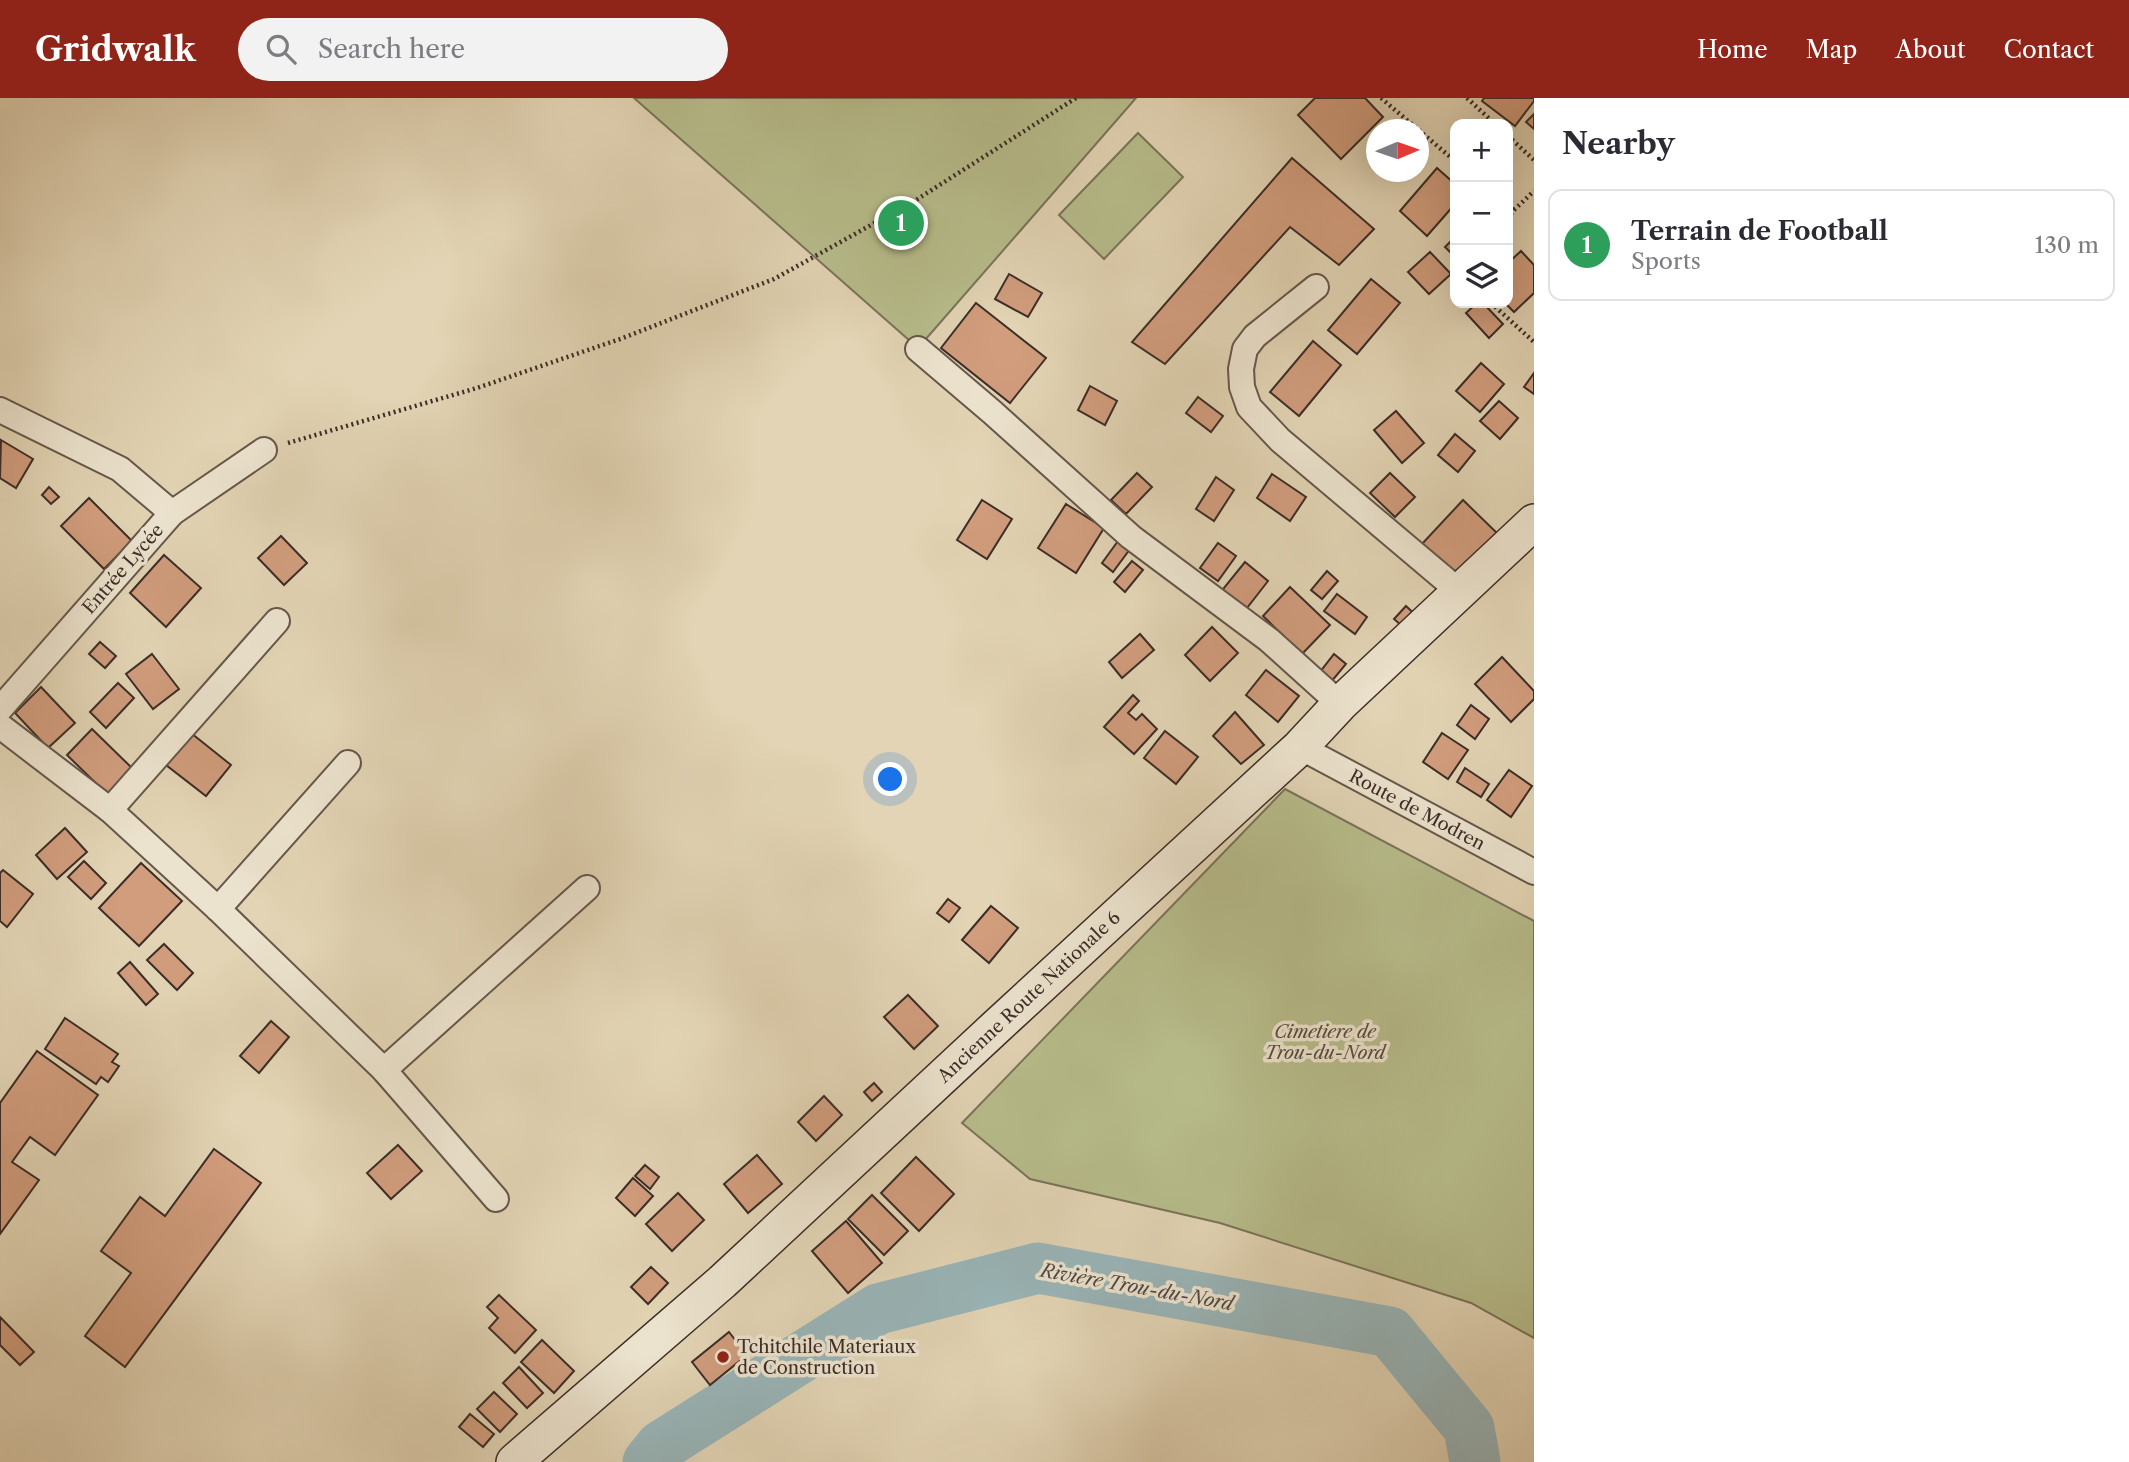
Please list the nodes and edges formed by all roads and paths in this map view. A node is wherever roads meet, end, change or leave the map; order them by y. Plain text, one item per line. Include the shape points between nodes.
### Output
1 (1076, 98) edge
2 (1381, 98) edge
3 (1467, 98) edge
4 (1490, 119) edge
5 (1513, 141) edge
6 (1450, 156) edge
7 (1534, 160) edge
8 (1534, 191) edge
9 (1514, 210) edge
10 (1316, 287) dead end
11 (1497, 308) edge
12 (1534, 342) edge
13 (918, 349) dead end
14 (0, 410) edge
15 (264, 450) joint
16 (172, 513) junction
17 (1534, 522) edge
18 (1460, 592) junction
19 (277, 621) dead end
20 (1340, 704) junction
21 (0, 709) edge
22 (0, 726) edge
23 (1300, 747) junction
24 (348, 763) dead end
25 (110, 810) junction
26 (1534, 872) edge
27 (587, 888) dead end
28 (218, 909) junction
29 (384, 1070) junction
30 (496, 1199) dead end
31 (514, 1462) edge

1 - 15 path via 916,200 774,279 477,388
2 - 6 path
3 - 4 path
5 - 7 path
8 - 9 path
10 - 18 street via 1245,349 1241,387 1249,407 1280,440
11 - 12 path
13 - 20 street via 1131,537 1269,640
14 - 16 street via 120,468
15 - 16 street, Entrée Lycée
16 - 21 street, Entrée Lycée
17 - 18 main road, Ancienne Route Nationale 6
18 - 20 main road, Ancienne Route Nationale 6
19 - 25 street
20 - 23 main road, Ancienne Route Nationale 6
22 - 25 street
23 - 26 street, Route de Modren
23 - 31 main road, Ancienne Route Nationale 6 via 722,1282
24 - 28 street
25 - 28 street
27 - 29 street
28 - 29 street
29 - 30 street

